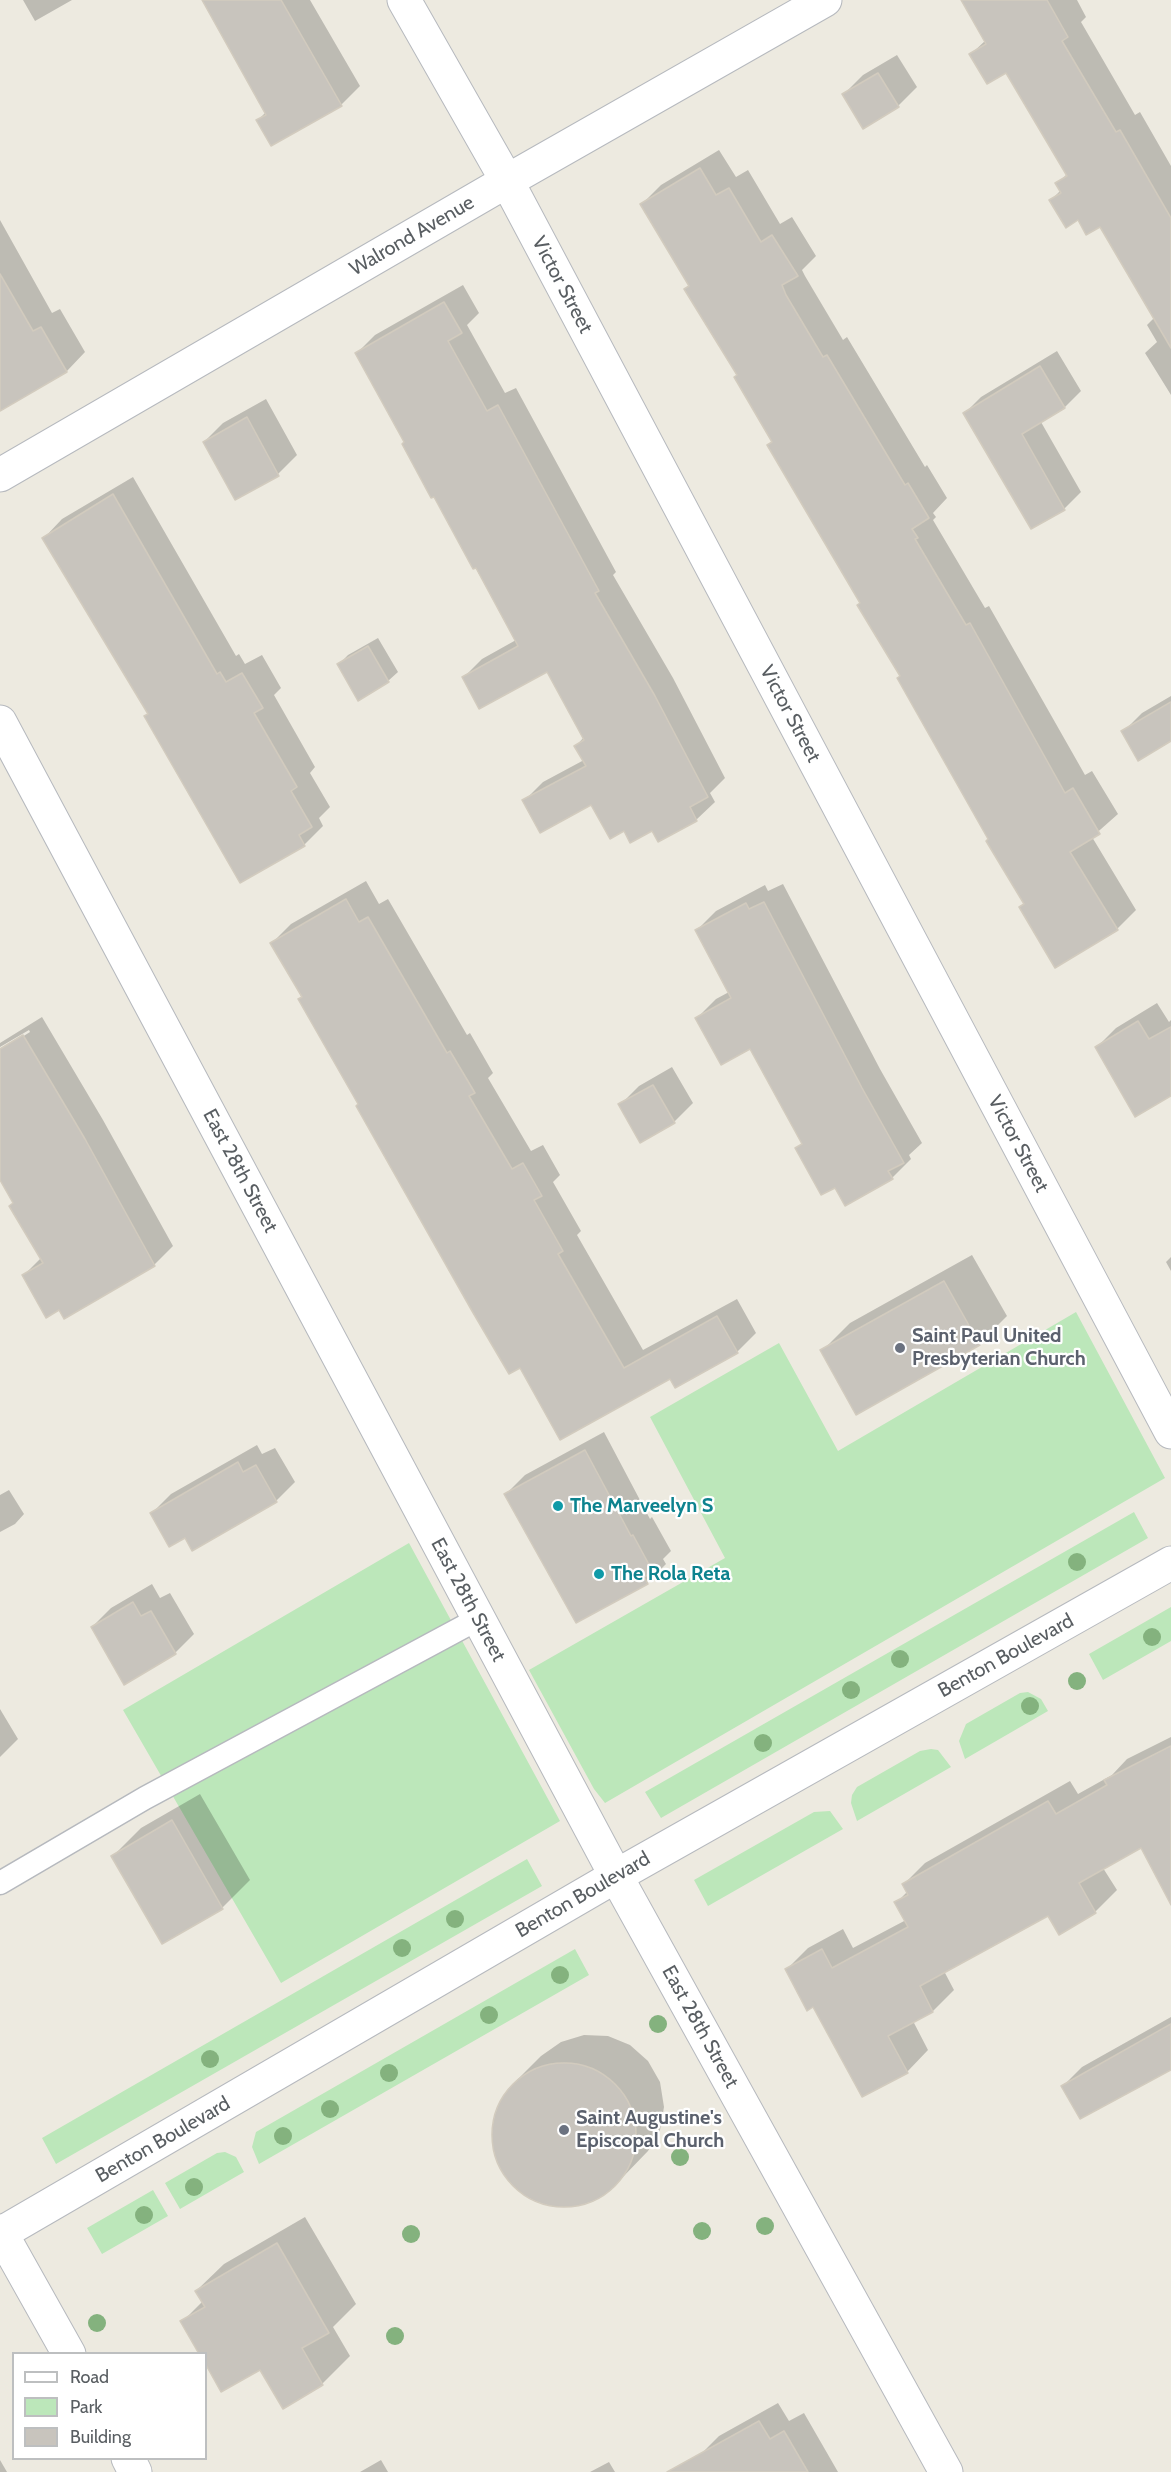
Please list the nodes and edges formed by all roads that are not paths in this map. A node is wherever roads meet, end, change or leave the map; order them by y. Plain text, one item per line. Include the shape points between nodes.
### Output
1 (404, 0) edge
2 (825, 0) edge
3 (507, 181) junction
4 (0, 475) edge
5 (0, 722) edge
6 (1171, 1431) edge
7 (1171, 1563) edge
8 (478, 1619) junction
9 (616, 1876) junction
10 (0, 1883) edge
11 (0, 2233) edge
12 (68, 2352) edge
13 (946, 2472) edge

1 - 3 street, Victor Street
2 - 3 street, Walrond Avenue
3 - 4 street, Walrond Avenue
3 - 6 street, Victor Street
5 - 8 street, East 28th Street
7 - 9 street, Benton Boulevard
8 - 9 street, East 28th Street
8 - 10 lane via 145,1798
9 - 11 street, Benton Boulevard
9 - 13 street, East 28th Street
11 - 12 street

